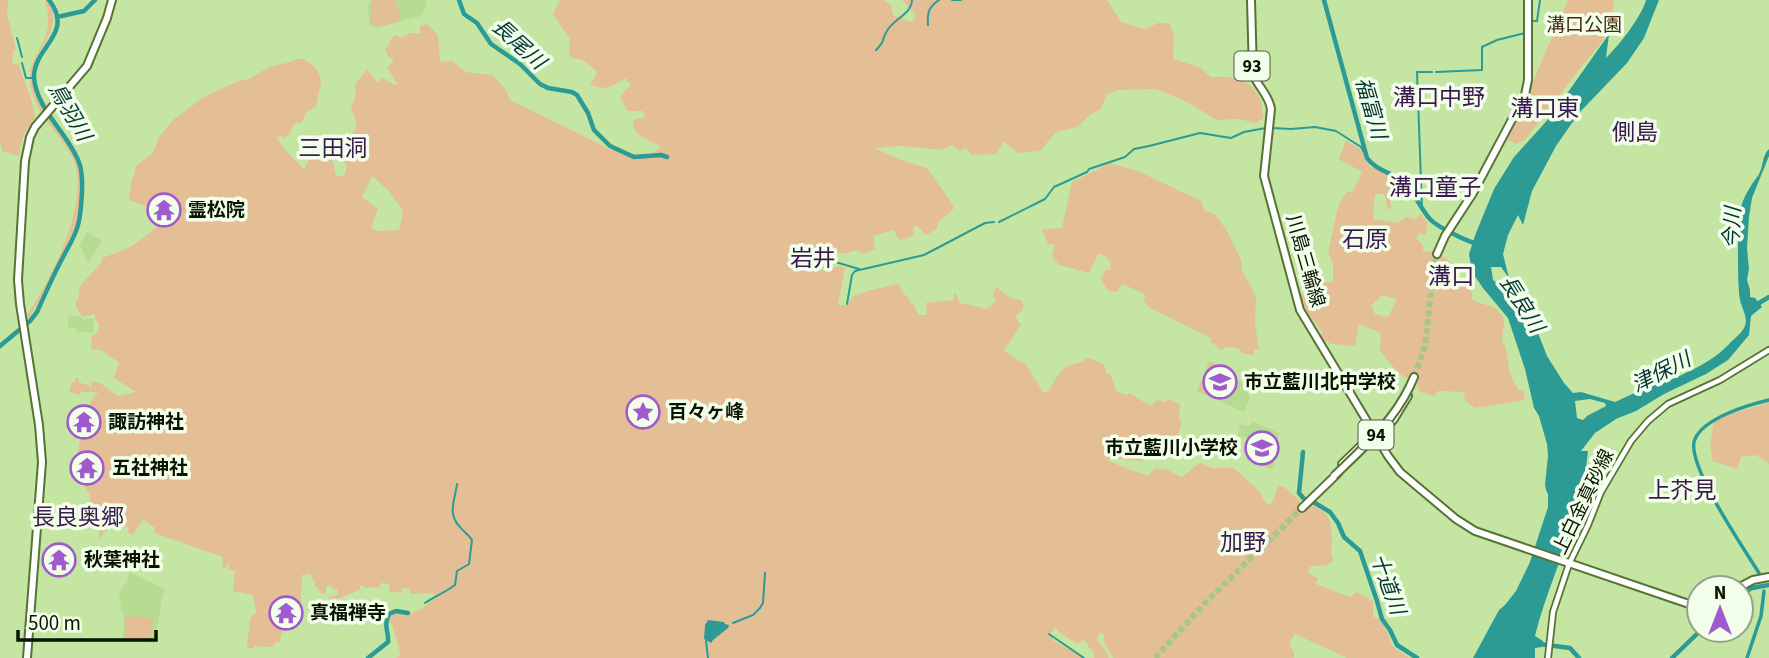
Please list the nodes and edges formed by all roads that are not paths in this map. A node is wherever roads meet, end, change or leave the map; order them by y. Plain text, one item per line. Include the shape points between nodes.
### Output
1 (110, 0) edge
2 (1251, 0) edge
3 (1528, 0) edge
4 (1437, 254) tunnel mouth
5 (1769, 349) edge
6 (1414, 377) tunnel mouth
7 (1410, 386) junction
8 (1375, 435) junction
9 (1361, 449) junction
10 (1334, 477) junction
11 (1318, 492) junction
12 (1302, 507) tunnel mouth
13 (1567, 563) junction
14 (1685, 603) edge
15 (27, 658) edge
16 (1548, 658) edge

1 - 15 main road via 89,58 25,140 21,162 17,288 41,468
2 - 8 main road, 川島三輪線 / 93 via 1253,75 1270,104 1264,176 1300,310
3 - 4 main road via 1526,91
5 - 13 main road, 上白金真砂線 via 1720,380 1668,404 1642,428 1604,487
6 - 7 main road, 94
7 - 8 main road, 94, bridge via 1405,402
7 - 10 main road, 94, bridge via 1389,421
8 - 9 main road, 94
8 - 13 main road, 川島三輪線 / 93 via 1400,472 1468,528
9 - 10 main road, 94, bridge
9 - 11 main road, 94, bridge
10 - 11 main road, 94
11 - 12 main road, 94
13 - 14 main road, 川島三輪線 / 93
13 - 16 main road, 上白金真砂線 via 1555,604

